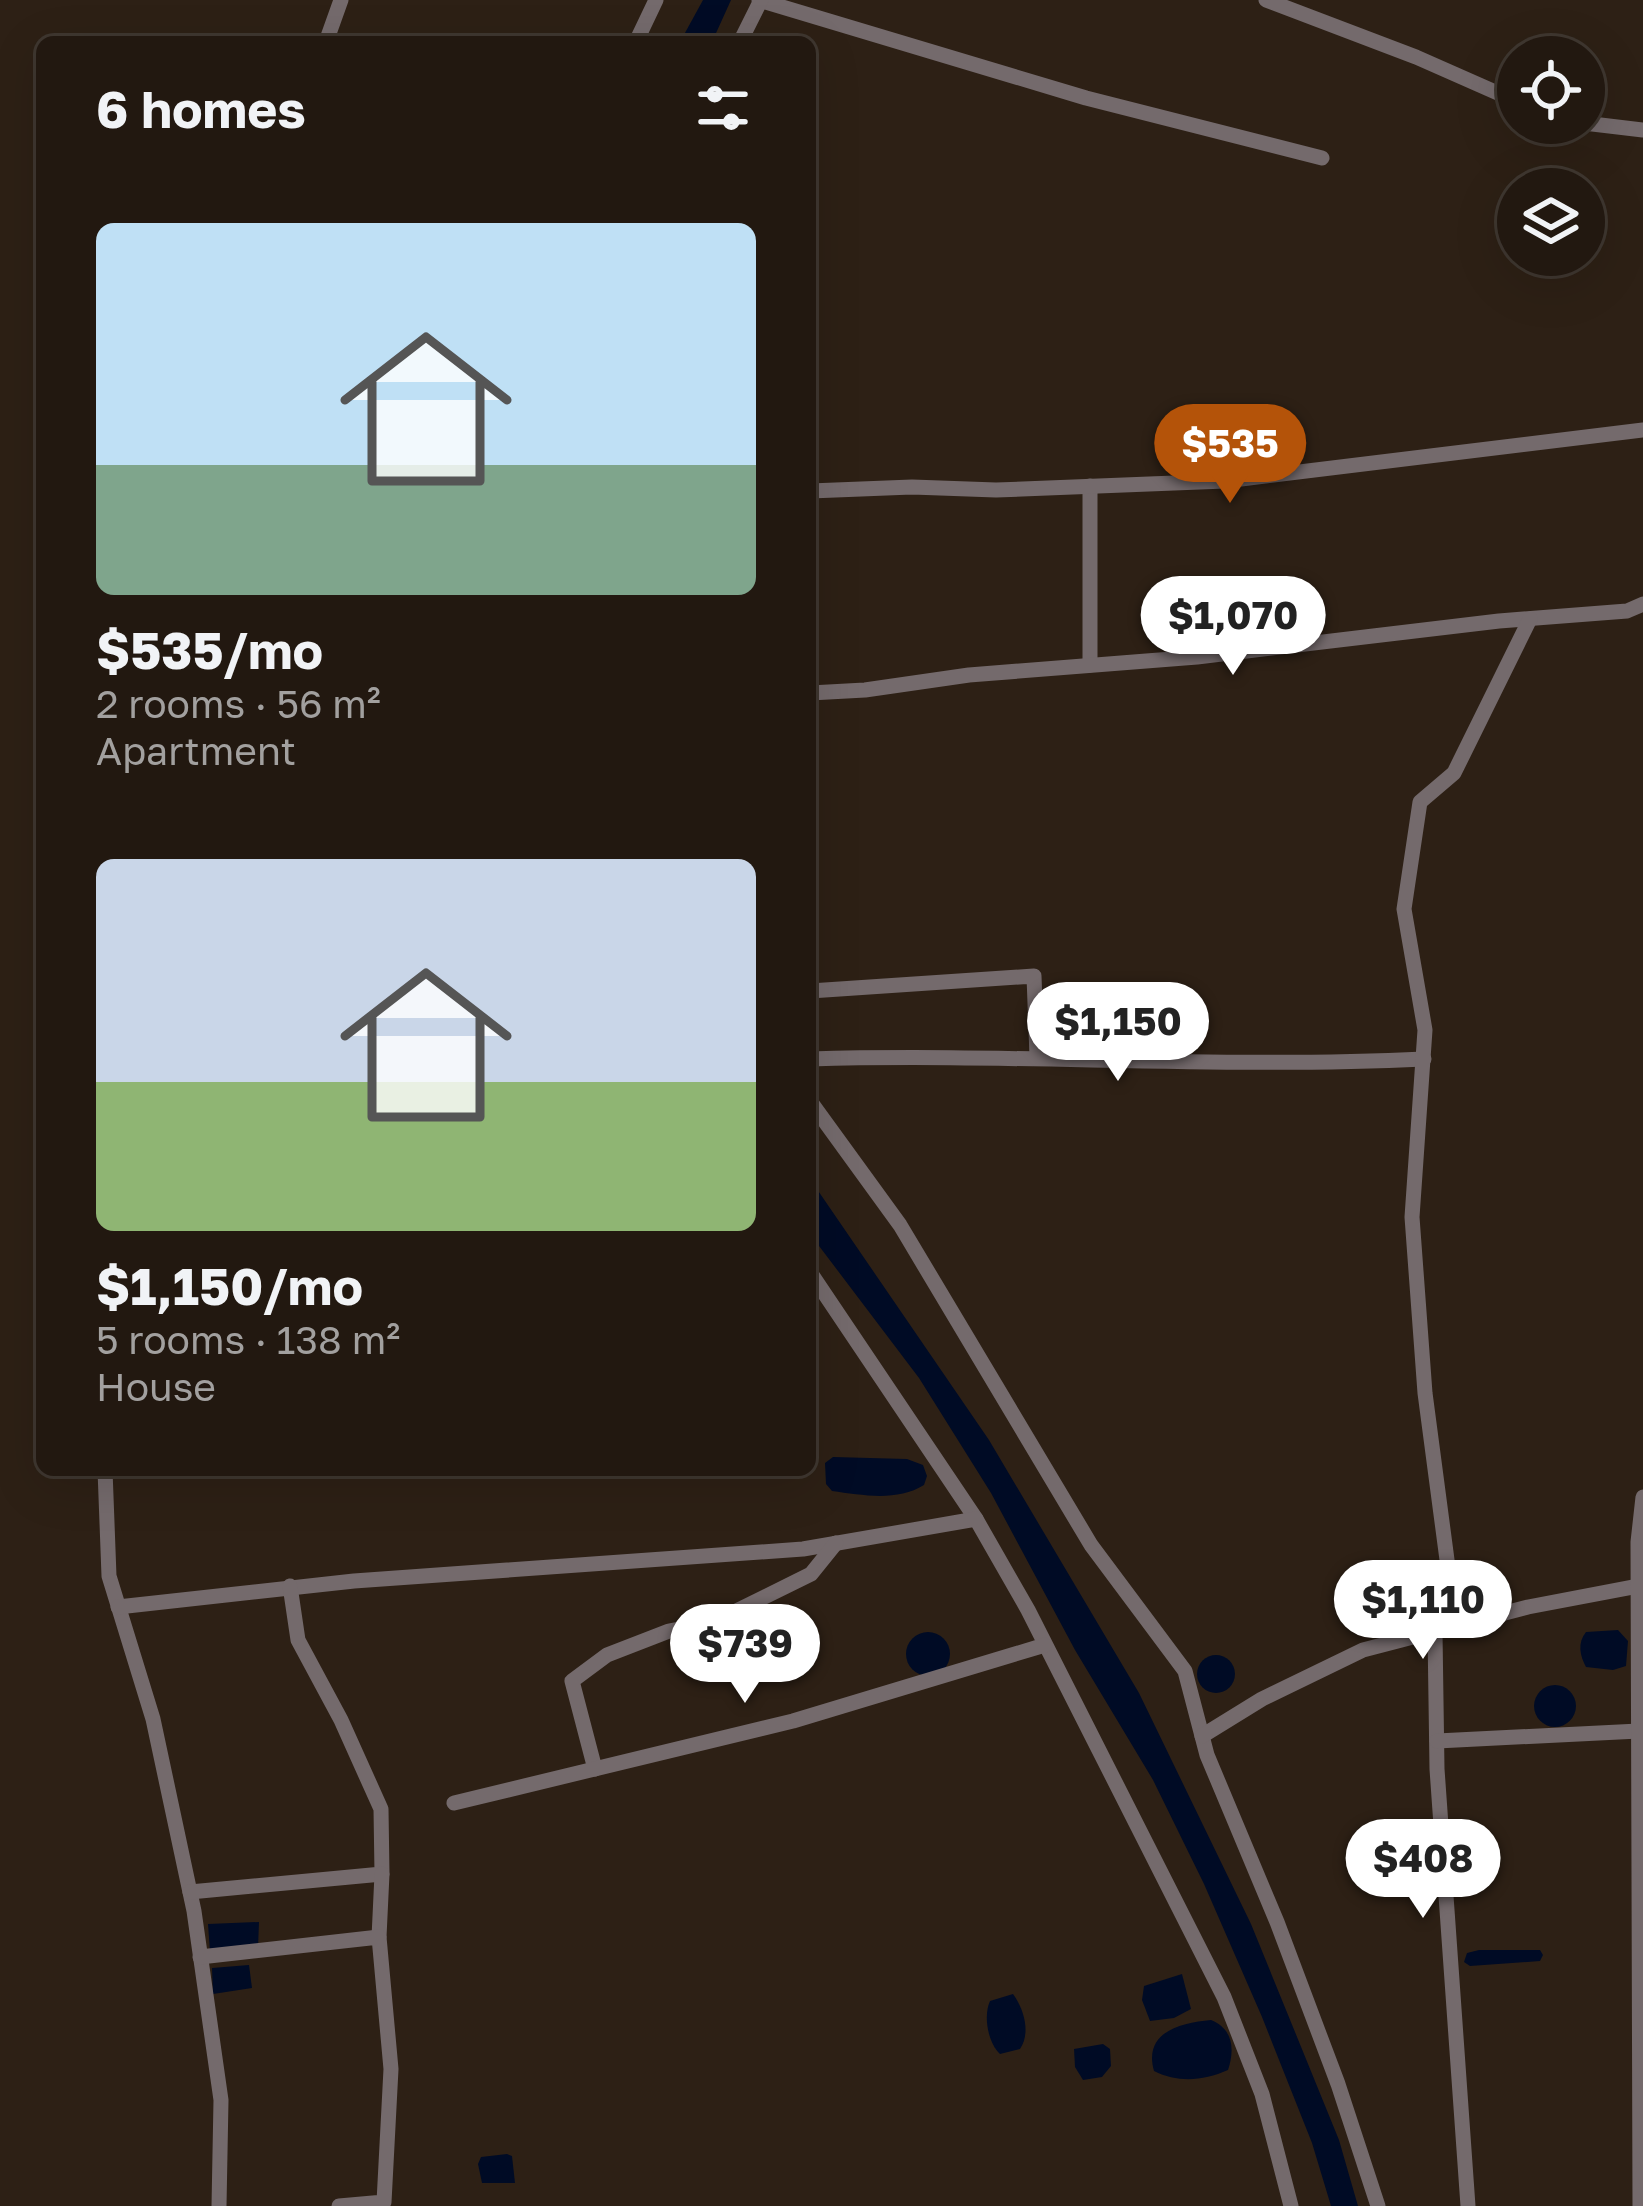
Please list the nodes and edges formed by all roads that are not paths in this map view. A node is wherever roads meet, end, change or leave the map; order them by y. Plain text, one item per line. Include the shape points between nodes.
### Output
1 (341, 0) edge
2 (656, 0) edge
3 (760, 0) edge
4 (1266, 0) edge
5 (328, 36) edge
6 (639, 36) edge
7 (743, 36) edge
8 (1497, 93) edge
9 (1605, 125) edge
10 (1643, 130) edge
11 (1322, 158) dead end
12 (1643, 430) edge
13 (1090, 486) junction
14 (816, 491) edge
15 (1643, 604) edge
16 (1529, 619) junction
17 (1090, 665) junction
18 (816, 692) edge
19 (816, 991) edge
20 (1037, 1057) junction
21 (816, 1059) edge
22 (1424, 1059) junction
23 (816, 1109) edge
24 (816, 1281) edge
25 (105, 1476) edge
26 (1643, 1497) edge
27 (976, 1519) junction
28 (836, 1544) junction
29 (1641, 1585) edge
30 (290, 1586) junction
31 (118, 1607) junction
32 (1456, 1628) junction
33 (1435, 1633) junction
34 (1046, 1646) junction
35 (1640, 1731) junction
36 (1202, 1736) junction
37 (1437, 1741) junction
38 (595, 1769) junction
39 (454, 1803) dead end
40 (382, 1874) junction
41 (190, 1892) junction
42 (379, 1936) junction
43 (200, 1957) junction
44 (219, 2206) edge
45 (339, 2206) edge
46 (1291, 2206) edge
47 (1378, 2206) edge
48 (1468, 2206) edge
49 (1640, 2206) edge

1 - 5 street
2 - 6 street
3 - 7 street
3 - 11 street via 1086,98
4 - 8 street
9 - 10 street
12 - 13 street via 1307,473
13 - 14 street
13 - 17 street
15 - 16 street
16 - 17 street
16 - 22 street via 1454,773 1420,802 1404,909
17 - 18 street
19 - 20 street via 1034,976
20 - 21 street
20 - 22 street
22 - 32 street via 1412,1217
23 - 36 street via 900,1226 1091,1545 1185,1671
24 - 27 street
25 - 31 street
26 - 29 street
27 - 28 street
27 - 34 street
28 - 30 street
28 - 38 street via 811,1574 714,1622 608,1655 572,1681
29 - 32 street
29 - 35 street
30 - 31 street
30 - 40 street via 298,1640 381,1809
31 - 41 street via 153,1719
32 - 33 street
33 - 36 street via 1363,1650
33 - 37 street
34 - 38 street
34 - 46 street via 1224,1997 1262,2094
35 - 37 street
35 - 49 street
36 - 47 street
37 - 48 street
38 - 39 street
40 - 41 street
40 - 42 street
41 - 43 street
42 - 43 street
42 - 45 street via 391,2069 384,2202
43 - 44 street via 221,2100

